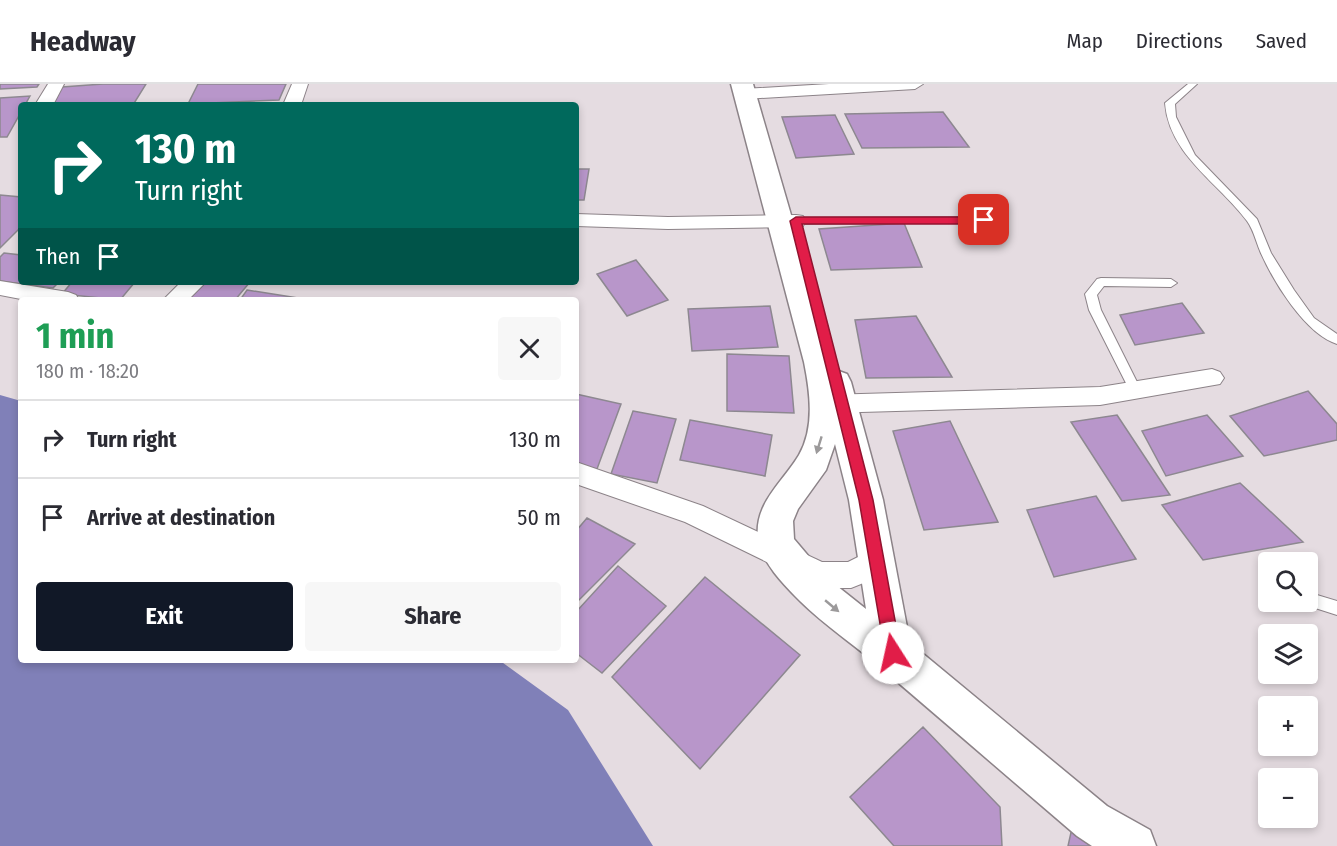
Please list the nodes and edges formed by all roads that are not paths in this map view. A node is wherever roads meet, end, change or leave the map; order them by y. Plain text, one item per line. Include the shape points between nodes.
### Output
1 (56, 84) edge
2 (300, 84) edge
3 (915, 84) edge
4 (1193, 84) edge
5 (752, 89) edge
6 (46, 102) edge
7 (293, 102) edge
8 (579, 220) edge
9 (984, 220) dead end
10 (787, 221) junction
11 (1171, 283) dead end
12 (192, 285) edge
13 (0, 288) edge
14 (51, 297) edge
15 (178, 297) edge
16 (1337, 340) edge
17 (1212, 378) dead end
18 (1136, 392) junction
19 (834, 404) junction
20 (579, 473) edge
21 (784, 557) junction
22 (876, 561) junction
23 (1318, 602) edge
24 (1337, 608) edge
25 (893, 653) junction
26 (1134, 846) edge

1 - 6 street
2 - 7 street
3 - 5 street
4 - 16 lane via 1170,103 1171,117 1191,156 1253,221 1266,253 1311,321
5 - 10 street
8 - 10 street
9 - 10 lane
10 - 19 street via 819,362
11 - 18 lane via 1101,282 1090,294
12 - 15 street
13 - 14 street
17 - 18 street
18 - 19 street via 1058,399
19 -> 21 street via 814,460 783,502 776,521 776,540
19 - 22 street via 866,500
20 - 21 street via 694,514
21 - 22 street via 820,575 837,576 851,575
21 -> 25 street via 814,590
22 - 25 street
23 - 24 lane
25 - 26 street via 1092,821

